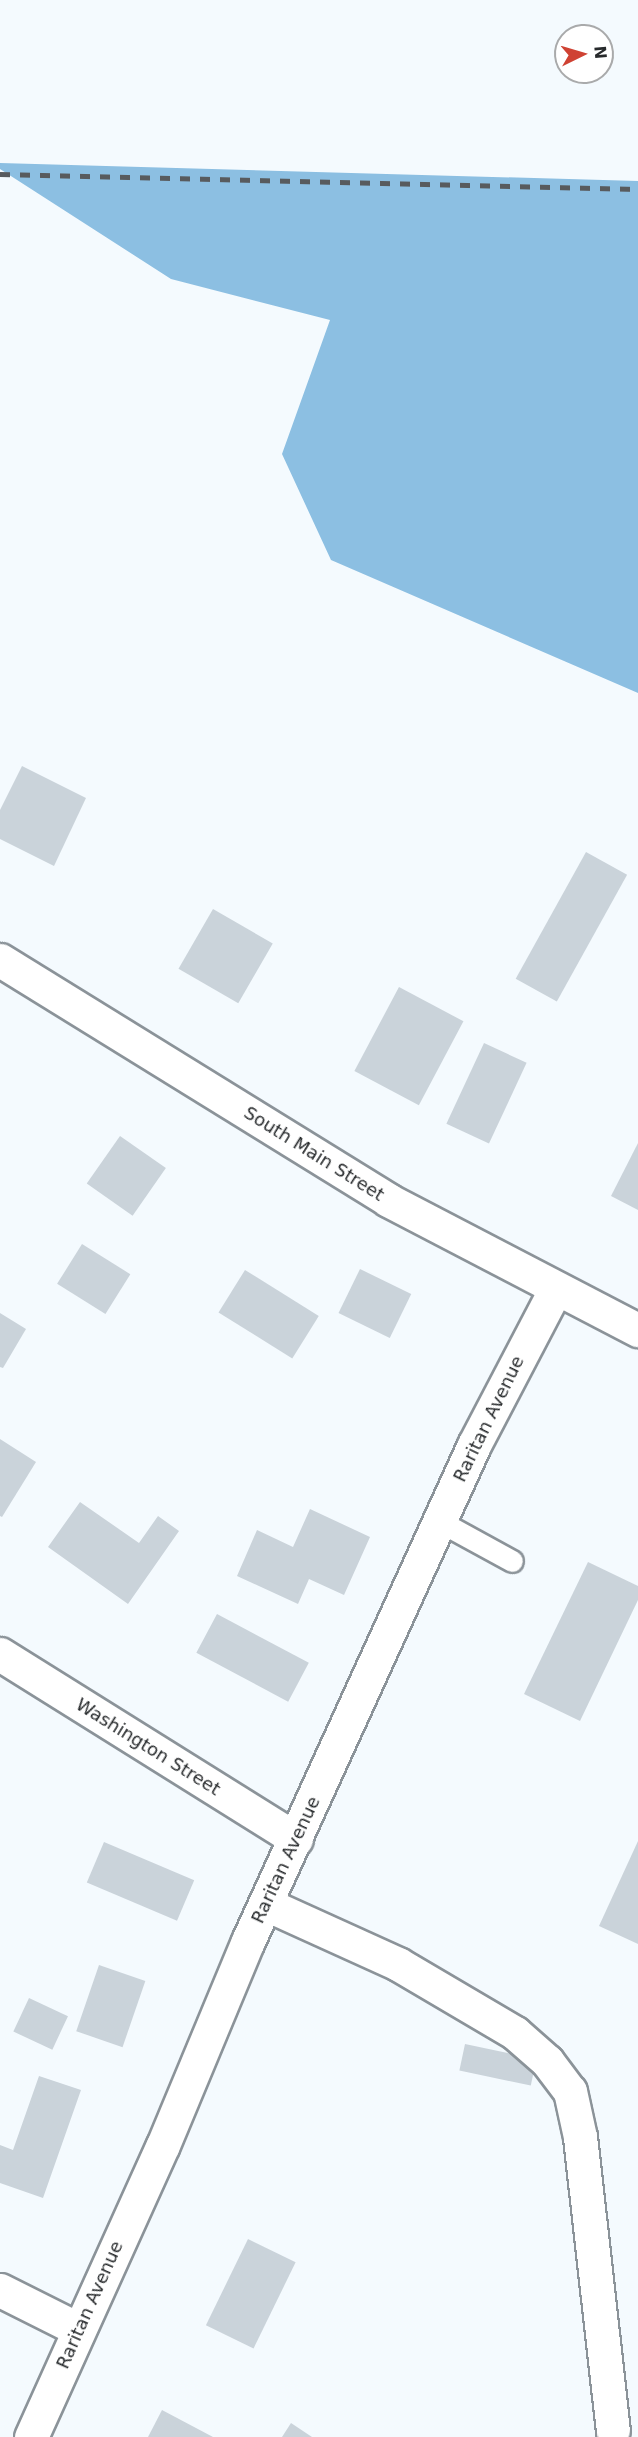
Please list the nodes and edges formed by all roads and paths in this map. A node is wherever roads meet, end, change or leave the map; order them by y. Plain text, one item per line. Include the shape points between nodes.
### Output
1 (0, 960) edge
2 (555, 1290) junction
3 (638, 1330) edge
4 (440, 1521) junction
5 (512, 1561) dead end
6 (0, 1654) edge
7 (296, 1839) junction
8 (266, 1904) junction
9 (0, 2290) edge
10 (78, 2329) junction
11 (613, 2430) dead end
12 (31, 2437) edge

1 - 2 street, South Main Street via 378,1195
2 - 3 street, South Main Street
2 - 4 street, Raritan Avenue via 474,1445
4 - 5 lane
4 - 7 street, Raritan Avenue
6 - 7 street, Washington Street
7 - 8 street, Raritan Avenue
8 - 10 street, Raritan Avenue
8 - 11 street via 398,1964 515,2033 547,2061 570,2091 580,2137
9 - 10 street
10 - 12 street, Raritan Avenue

